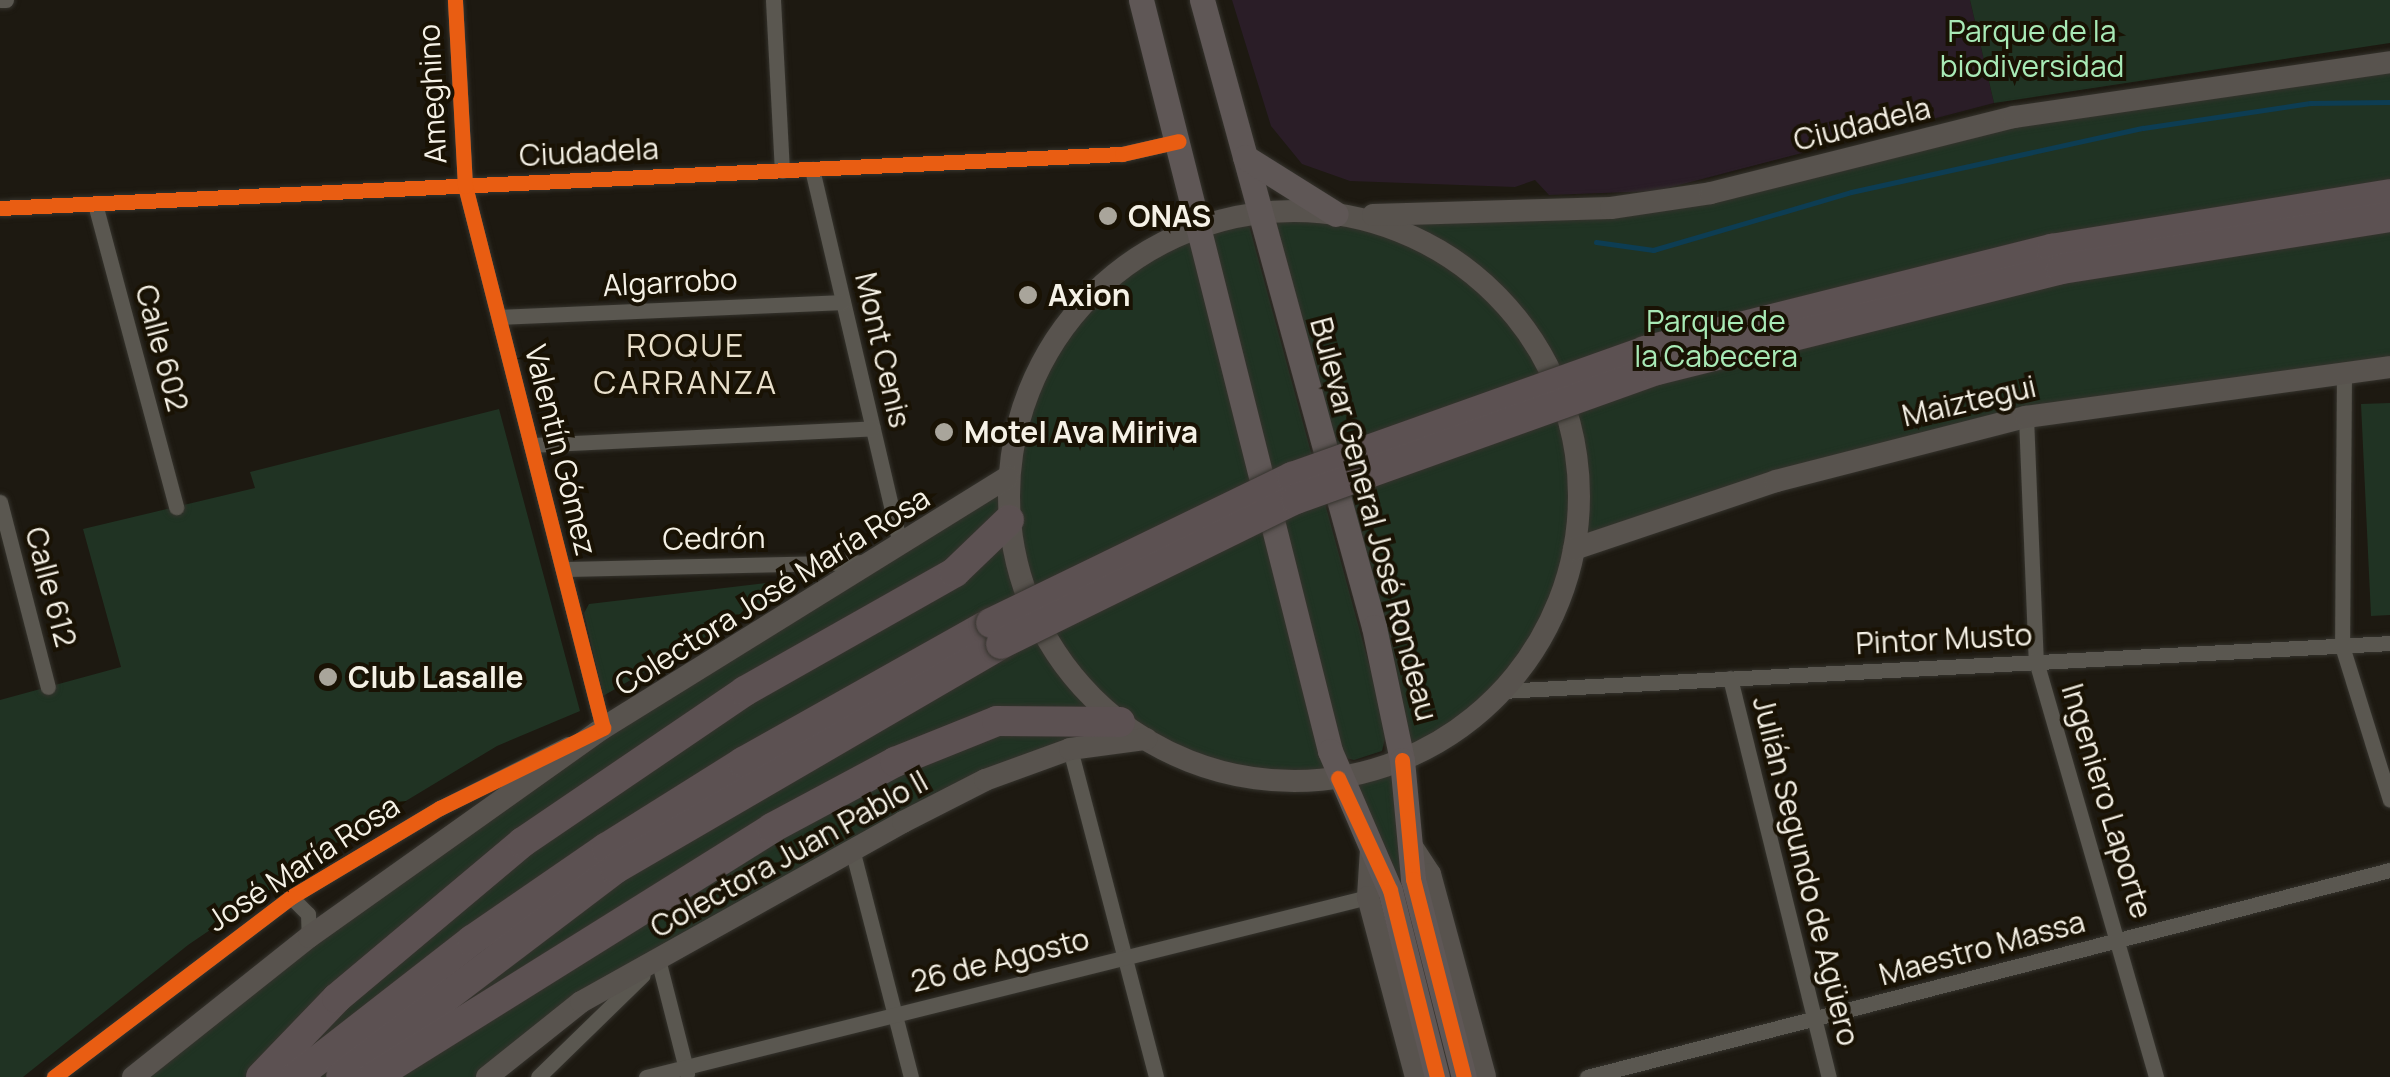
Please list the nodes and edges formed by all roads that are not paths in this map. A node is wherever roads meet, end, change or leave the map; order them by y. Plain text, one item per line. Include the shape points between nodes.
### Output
1 (455, 0) edge
2 (773, 0) edge
3 (1141, 0) edge
4 (1202, 0) edge
5 (2390, 62) edge
6 (1178, 141) junction
7 (1245, 157) junction
8 (812, 169) junction
9 (782, 170) junction
10 (464, 186) junction
11 (2390, 194) edge
12 (94, 204) junction
13 (0, 208) edge
14 (1259, 213) junction
15 (1341, 215) junction
16 (2390, 218) edge
17 (1199, 227) junction
18 (843, 302) junction
19 (499, 318) junction
20 (2390, 367) edge
21 (2344, 371) junction
22 (2026, 417) junction
23 (873, 428) junction
24 (531, 445) junction
25 (1008, 477) junction
26 (0, 502) edge
27 (176, 507) dead end
28 (1009, 520) junction
29 (900, 543) junction
30 (1574, 549) junction
31 (867, 562) junction
32 (563, 569) junction
33 (996, 633) junction
34 (2390, 643) edge
35 (2342, 646) junction
36 (2036, 661) junction
37 (1730, 678) junction
38 (48, 687) dead end
39 (1502, 691) junction
40 (1120, 722) junction
41 (603, 728) junction
42 (1146, 740) junction
43 (1070, 750) junction
44 (1402, 760) junction
45 (1338, 778) junction
46 (2390, 800) edge
47 (1411, 845) junction
48 (1370, 849) junction
49 (853, 853) junction
50 (2390, 870) edge
51 (291, 897) junction
52 (1368, 897) junction
53 (309, 937) junction
54 (2121, 941) junction
55 (1126, 958) junction
56 (656, 964) junction
57 (895, 1014) junction
58 (1815, 1020) junction
59 (686, 1072) edge
60 (54, 1077) edge
61 (133, 1077) edge
62 (261, 1077) edge
63 (296, 1077) edge
64 (341, 1077) edge
65 (374, 1077) edge
66 (486, 1077) edge
67 (538, 1077) edge
68 (646, 1077) edge
69 (912, 1077) edge
70 (1156, 1077) edge
71 (1416, 1077) edge
72 (1437, 1077) edge
73 (1464, 1077) edge
74 (1485, 1077) edge
75 (1587, 1077) edge
76 (1829, 1077) edge
77 (2156, 1077) edge

1 - 10 street, Ameghino
2 - 9 street
3 - 6 main road
4 - 7 main road, Bulevar General José Rondeau
5 - 15 main road, Ciudadela via 2014,116 1710,193 1610,208
6 - 8 street, Ciudadela via 1122,154
6 - 17 main road
7 - 14 main road, Bulevar General José Rondeau
7 - 15 main road
8 - 9 street, Ciudadela
8 - 18 street, Mont Cenis
9 - 10 street, Ciudadela
10 - 12 street, Ciudadela
10 - 19 street, Valentín Gómez
11 - 33 highway, bridge via 2052,248 1644,351 1292,478
12 - 13 street, Ciudadela
12 - 27 street, Calle 602
14 - 15 main road, Ciudadela
14 - 17 main road, Ciudadela
14 - 44 main road, Bulevar General José Rondeau via 1374,627
15 - 30 main road via 1442,252 1498,296 1528,332 1553,374 1571,428 1579,491
16 - 33 highway, bridge via 2061,269 1657,370 1296,499
17 - 25 main road, Ciudadela via 1121,269 1058,334 1020,414
17 - 45 main road
18 - 19 street, Algarrobo
18 - 23 street, Mont Cenis
19 - 24 street, Valentín Gómez
20 - 21 main road, Maiztegui
21 - 22 main road, Maiztegui
21 - 35 street
22 - 30 main road, Maiztegui via 1776,481
22 - 36 street, Ingeniero Laporte
23 - 24 street
23 - 29 street, Mont Cenis
24 - 32 street, Valentín Gómez
25 - 28 main road, Ciudadela
25 - 29 main road, Colectora José María Rosa
26 - 38 street, Calle 612
28 - 40 main road, Ciudadela via 1017,566 1048,639 1085,690
28 - 62 highway via 955,572 745,691 522,842 352,985
29 - 31 main road, Colectora José María Rosa
30 - 39 main road via 1552,618
31 - 32 street, Cedrón
31 - 41 main road, Colectora José María Rosa
32 - 41 street, Valentín Gómez
33 - 63 highway via 743,762 606,848 472,940
33 - 64 highway via 614,869
34 - 35 street, Pintor Musto
35 - 36 street, Pintor Musto
35 - 46 street
36 - 37 street, Pintor Musto
36 - 54 street, Ingeniero Laporte
37 - 39 street, Pintor Musto
37 - 58 street, Julián Segundo de Agüero
39 - 44 main road
40 - 42 main road, Ciudadela
40 - 65 highway via 996,721 895,762 772,828
41 - 51 street, José María Rosa via 440,808
41 - 53 main road, Colectora José María Rosa
42 - 43 main road, Colectora Juan Pablo II
42 - 45 main road via 1245,778 1292,784
43 - 49 main road, Colectora Juan Pablo II via 986,780
43 - 55 street
44 - 45 main road
44 - 47 main road, Bulevar General José Rondeau
45 - 48 main road
47 - 73 main road, Bulevar General José Rondeau via 1413,879
47 - 74 main road, Bulevar General José Rondeau via 1430,874
48 - 52 main road
48 - 72 main road via 1390,890
49 - 56 main road, Colectora Juan Pablo II
49 - 57 street
50 - 54 street, Maestro Massa
51 - 53 street via 308,914
51 - 60 street, José María Rosa
52 - 55 street, 26 de Agosto
52 - 71 main road
53 - 61 main road, Colectora José María Rosa
54 - 58 street, Maestro Massa
54 - 77 street, Ingeniero Laporte
55 - 57 street, 26 de Agosto
55 - 70 street
56 - 59 street
56 - 66 main road, Colectora Juan Pablo II via 581,1002
56 - 67 street
57 - 59 street, 26 de Agosto
57 - 69 street
58 - 75 street, Maestro Massa
58 - 76 street, Julián Segundo de Agüero
59 - 68 street, 26 de Agosto

